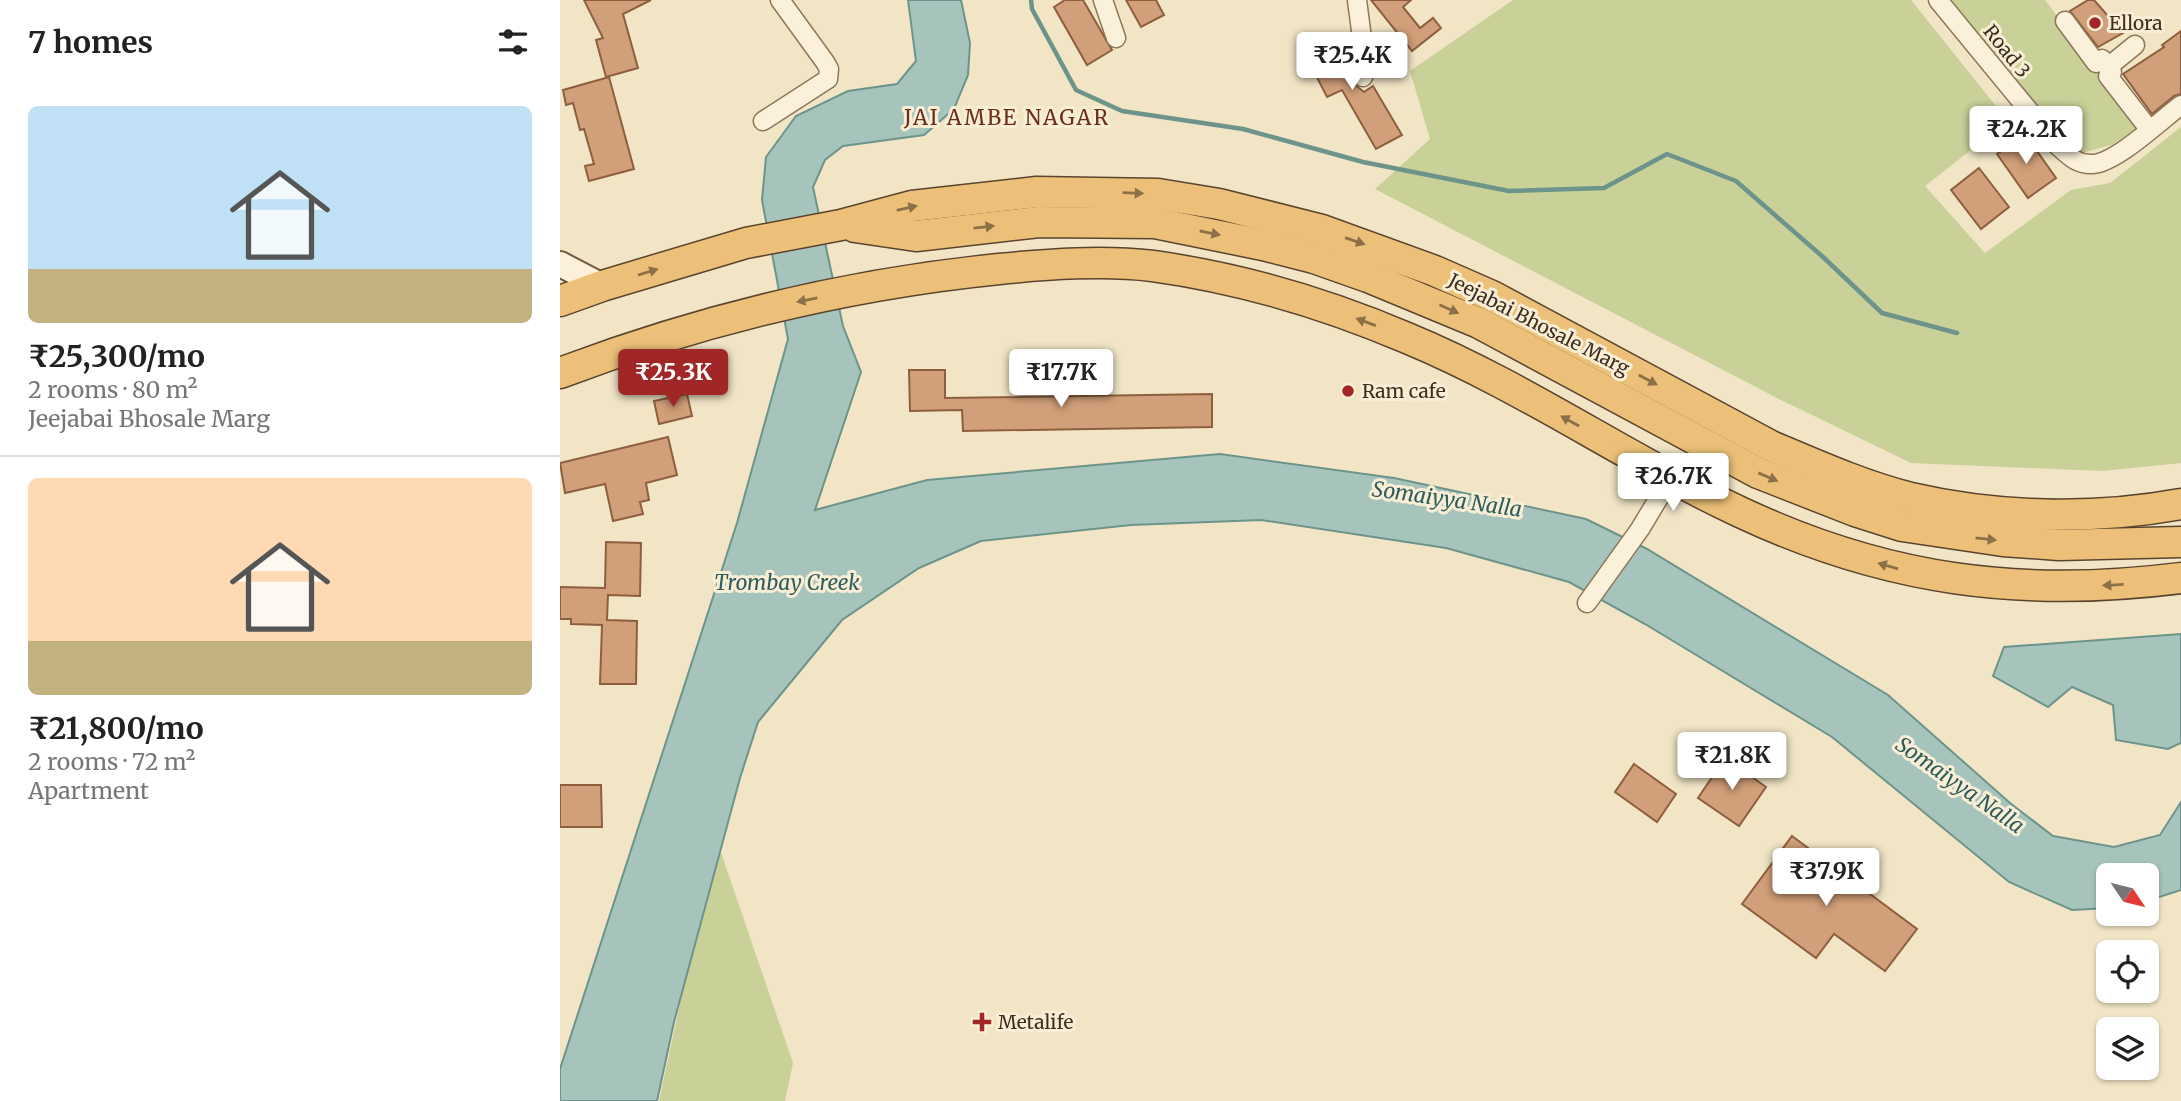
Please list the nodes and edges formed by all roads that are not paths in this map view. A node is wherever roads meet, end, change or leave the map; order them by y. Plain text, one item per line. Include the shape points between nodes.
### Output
1 (780, 0) edge
2 (1103, 0) edge
3 (1357, 0) edge
4 (1938, 0) edge
5 (2065, 21) dead end
6 (1116, 38) dead end
7 (2135, 45) dead end
8 (2108, 67) junction
9 (1363, 77) dead end
10 (2181, 105) edge
11 (763, 121) dead end
12 (2149, 129) junction
13 (841, 225) junction
14 (560, 264) edge
15 (602, 286) junction
16 (560, 301) edge
17 (560, 373) edge
18 (1672, 476) junction
19 (2181, 504) edge
20 (2181, 542) edge
21 (2181, 578) edge
22 (1589, 600) dead end

1 - 11 street via 825,62 828,79
2 - 6 street
3 - 9 street via 1366,69
4 - 12 street, Road 3 via 2073,160 2105,162
5 - 8 street via 2096,63 2102,59
7 - 8 street
8 - 12 street via 2112,72 2108,76
10 - 12 street
15 -> 13 highway via 746,243
13 -> 19 highway, Jeejabai Bhosale Marg via 912,206 1037,192 1158,194 1219,204 1322,230 1435,271 1492,296 1771,446 1910,497 2061,515
13 -> 20 highway via 916,236 1039,222 1155,223 1264,245 1314,258 1434,303 1758,473 1902,526 1951,536 2059,545
14 - 15 main road
15 - 16 highway
18 -> 17 highway via 1461,362 1354,318 1252,286 1150,266 1041,265 921,278 758,310
21 -> 18 highway via 2057,588 1943,578 1892,568 1792,534
18 - 22 street

